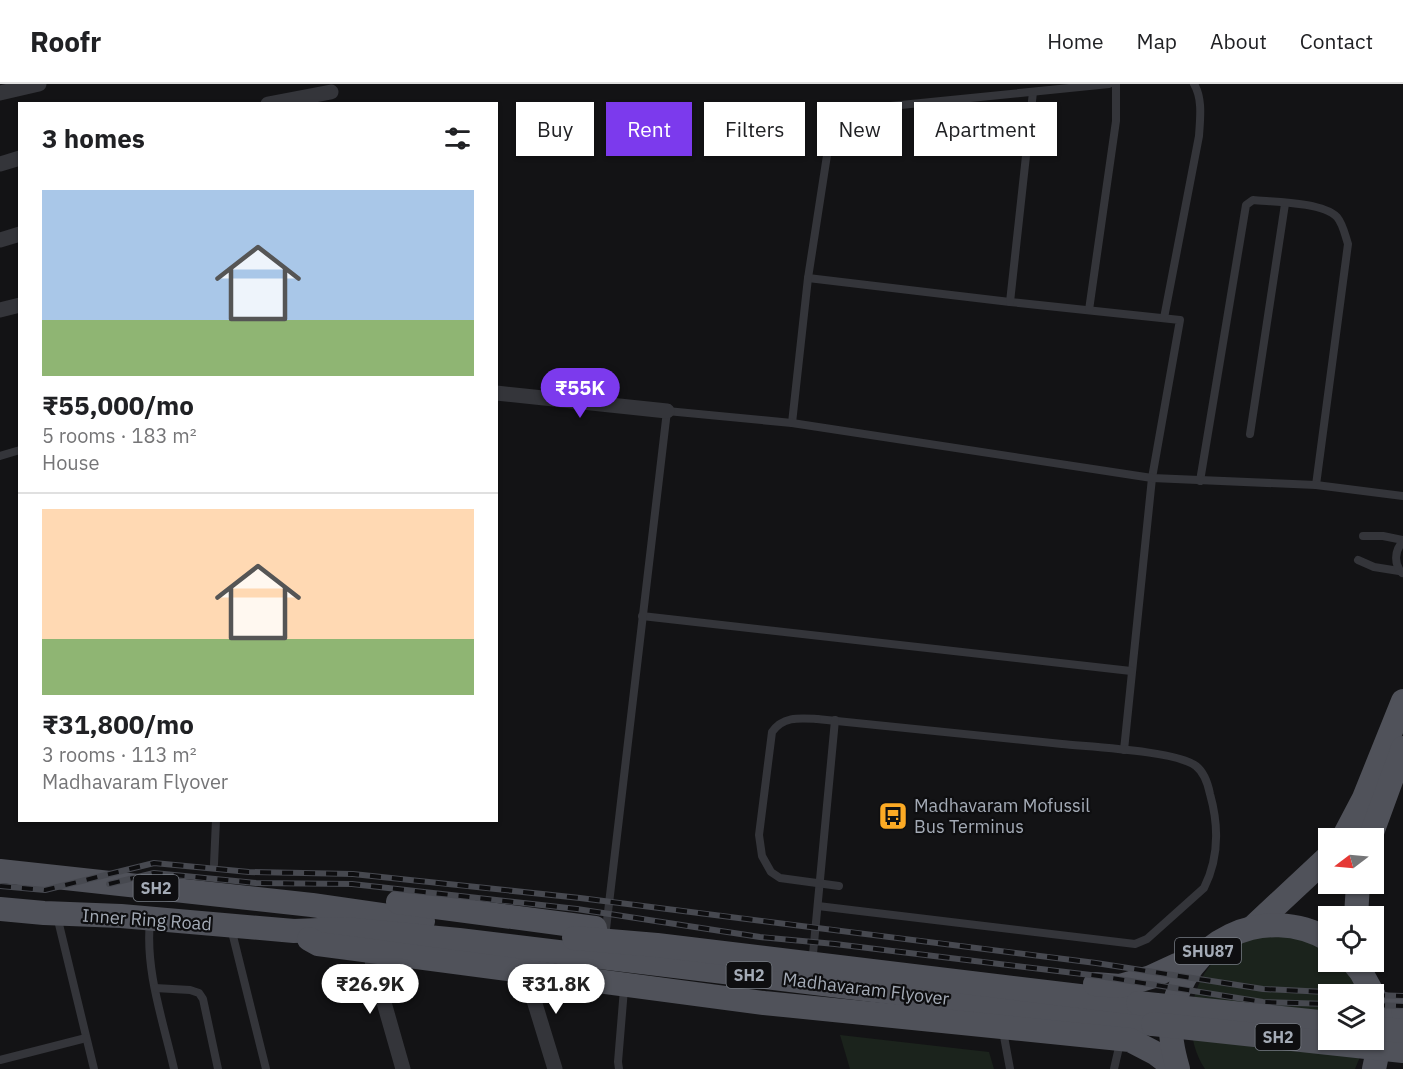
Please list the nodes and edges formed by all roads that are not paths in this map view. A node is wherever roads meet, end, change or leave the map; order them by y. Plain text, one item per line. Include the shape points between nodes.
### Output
1 (39, 84) edge
2 (1109, 84) edge
3 (1116, 84) edge
4 (1194, 84) edge
5 (1033, 92) junction
6 (0, 93) edge
7 (331, 93) edge
8 (279, 102) edge
9 (18, 159) edge
10 (0, 164) edge
11 (1285, 204) junction
12 (18, 235) edge
13 (0, 240) edge
14 (808, 278) junction
15 (1010, 303) junction
16 (18, 306) edge
17 (0, 310) edge
18 (1089, 310) junction
19 (1164, 318) junction
20 (498, 393) edge
21 (667, 411) junction
22 (792, 423) junction
23 (1250, 434) dead end
24 (18, 451) edge
25 (0, 456) edge
26 (1152, 478) junction
27 (1200, 481) junction
28 (1316, 485) junction
29 (1403, 496) edge
30 (1363, 536) dead end
31 (1403, 541) edge
32 (1358, 560) dead end
33 (1401, 573) edge
34 (642, 616) junction
35 (1131, 671) junction
36 (1403, 701) edge
37 (835, 720) junction
38 (1403, 748) edge
39 (1124, 750) junction
40 (216, 822) edge
41 (1348, 828) edge
42 (1375, 828) edge
43 (214, 864) dead end
44 (1318, 867) edge
45 (0, 871) edge
46 (839, 885) dead end
47 (312, 905) junction
48 (818, 906) junction
49 (0, 909) edge
50 (57, 914) junction
51 (150, 919) junction
52 (346, 920) junction
53 (230, 926) junction
54 (1253, 927) junction
55 (606, 929) junction
56 (294, 931) junction
57 (1318, 934) edge
58 (369, 950) junction
59 (813, 954) junction
60 (1193, 964) junction
61 (525, 971) junction
62 (624, 984) junction
63 (155, 988) junction
64 (1384, 1002) edge
65 (1403, 1010) edge
66 (1318, 1022) edge
67 (1003, 1027) junction
68 (1384, 1029) edge
69 (1403, 1031) edge
70 (86, 1038) junction
71 (1121, 1039) junction
72 (1378, 1050) edge
73 (1403, 1051) edge
74 (0, 1060) edge
75 (94, 1069) edge
76 (174, 1069) edge
77 (218, 1069) edge
78 (266, 1069) edge
79 (403, 1069) edge
80 (555, 1069) edge
81 (619, 1069) edge
82 (1010, 1069) edge
83 (1114, 1069) edge
84 (1177, 1069) edge
85 (1374, 1069) edge

1 - 6 street
2 - 5 lane
3 - 18 lane via 1116,121
4 - 19 lane via 1198,94 1199,136
5 - 14 lane via 871,108 845,115 830,136
5 - 15 lane
7 - 8 street
9 - 10 street
11 - 23 lane
11 - 27 lane via 1253,200 1246,205
11 - 28 lane via 1322,208 1337,217 1348,244
12 - 13 street
14 - 15 lane
14 - 22 lane
15 - 18 lane
16 - 17 street
18 - 19 lane
19 - 26 lane via 1180,320
20 - 21 street
21 - 22 lane
21 - 34 lane
22 - 26 lane
24 - 25 lane
26 - 27 lane
26 - 35 lane
27 - 28 lane
28 - 29 lane
30 - 31 lane
31 - 33 lane via 1396,553
32 - 33 lane
34 - 35 lane
34 - 55 lane
35 - 39 lane
36 - 41 main road
37 - 39 lane
37 - 46 lane, bridge via 790,719 772,732 759,846 766,865 780,878
37 - 48 lane
38 - 42 main road
39 - 48 lane via 1175,757 1195,765 1208,785 1217,829 1214,859 1204,888 1142,941 1128,943
40 - 43 lane
44 - 54 main road, SHU87
45 - 47 main road, Inner Ring Road / SH2
47 - 52 main road, Madhavaram Flyover / SH2
47 - 55 main road via 360,897
48 - 59 lane
49 - 50 main road, Inner Ring Road / SH2
50 - 51 main road, Inner Ring Road / SH2
50 - 70 lane
51 - 53 main road, Inner Ring Road / SH2
51 - 63 lane via 148,952
52 - 56 main road, Madhavaram Flyover / SH2
52 - 66 main road, Madhavaram Flyover / SH2, bridge via 448,925 657,945
52 - 73 main road, Madhavaram Flyover / SH2, bridge via 459,940
53 - 56 main road, Inner Ring Road / SH2
53 - 78 lane
54 - 57 main road, SHU87 via 1284,924
54 - 60 main road, SHU87 via 1220,940
55 - 59 main road
56 - 58 main road via 318,944
58 - 61 main road
58 - 79 street
59 - 60 main road via 1120,986 1177,965
60 - 84 main road, SHU87 via 1179,988 1172,1016 1171,1044
61 - 62 main road
61 - 80 street
62 - 67 main road via 764,1003
62 - 81 lane
63 - 76 lane
63 - 77 lane via 199,993
64 - 65 main road
67 - 71 main road
67 - 82 lane
68 - 69 main road, bridge
70 - 74 lane
70 - 75 lane
71 - 83 lane
71 - 84 main road via 1155,1053
72 - 85 main road

